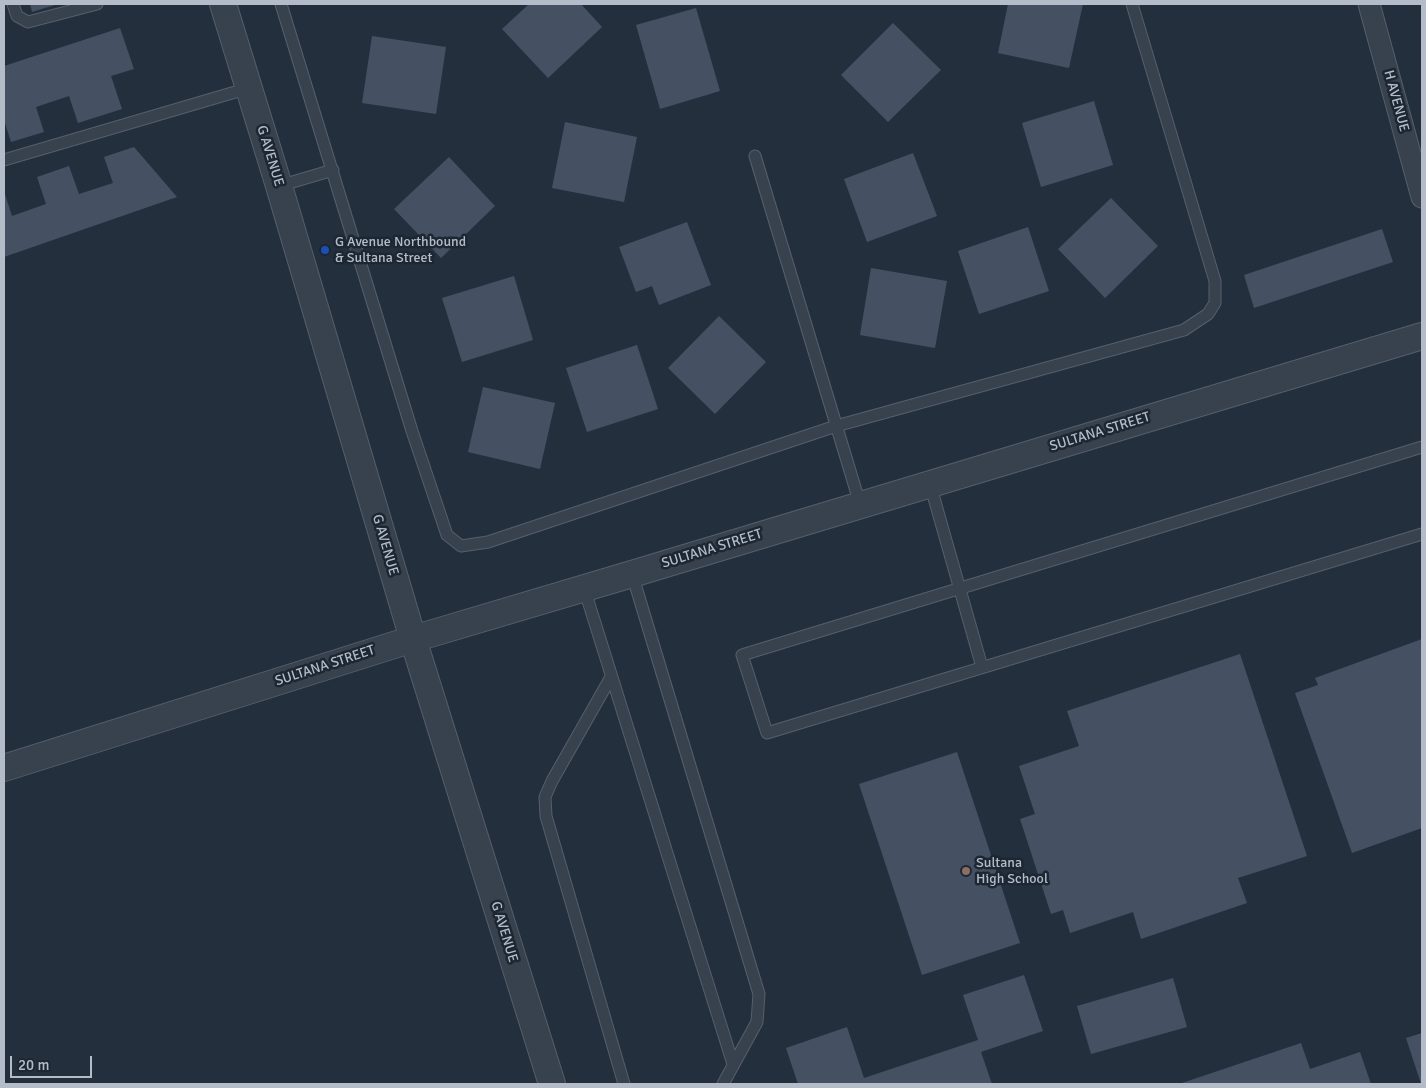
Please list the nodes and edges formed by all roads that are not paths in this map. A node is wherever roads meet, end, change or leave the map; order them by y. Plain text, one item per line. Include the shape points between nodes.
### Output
1 (13, 4) edge
2 (97, 4) edge
3 (223, 4) edge
4 (281, 4) edge
5 (1132, 4) edge
6 (1369, 4) edge
7 (249, 88) junction
8 (755, 156) dead end
9 (4, 160) edge
10 (333, 170) junction
11 (279, 186) junction
12 (1422, 197) edge
13 (1422, 336) edge
14 (836, 426) junction
15 (1422, 447) edge
16 (930, 484) junction
17 (860, 504) junction
18 (1422, 534) edge
19 (632, 574) junction
20 (584, 588) junction
21 (961, 589) junction
22 (413, 638) junction
23 (982, 667) junction
24 (611, 676) junction
25 (4, 768) edge
26 (734, 1064) junction
27 (552, 1084) edge
28 (624, 1084) edge
29 (723, 1084) edge

1 - 2 lane via 17,16 28,22
3 - 7 street, G AVENUE
4 - 10 lane
5 - 14 lane via 1215,281 1215,303 1208,314 1184,330
6 - 12 street, H AVENUE
7 - 9 lane
7 - 11 street, G AVENUE
8 - 14 lane
10 - 11 lane
10 - 14 lane via 447,535 461,546 488,542
11 - 22 street, G AVENUE
13 - 16 street, SULTANA STREET
14 - 17 lane
15 - 21 lane
16 - 17 street, SULTANA STREET
16 - 21 lane
17 - 19 street, SULTANA STREET
18 - 23 lane
19 - 20 street, SULTANA STREET
19 - 26 lane via 759,994 757,1022
20 - 22 street, SULTANA STREET
20 - 24 lane
21 - 23 lane
21 - 23 lane via 742,655 766,732
22 - 25 street, SULTANA STREET
22 - 27 street, G AVENUE
24 - 26 lane
24 - 28 lane via 552,781 545,797 545,807
26 - 29 lane

